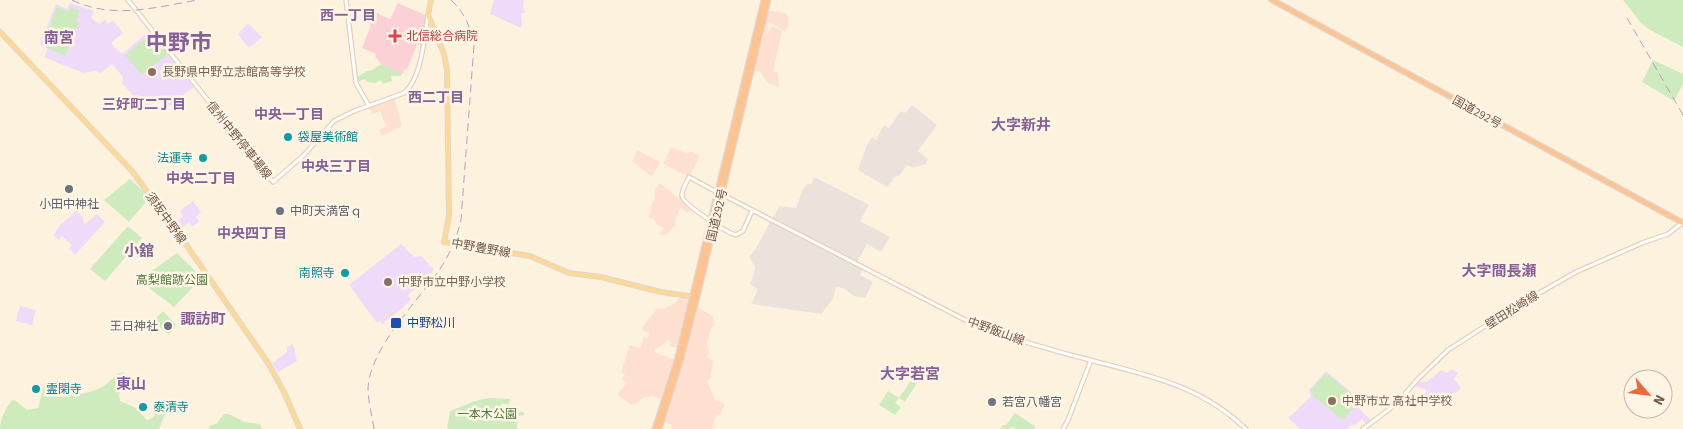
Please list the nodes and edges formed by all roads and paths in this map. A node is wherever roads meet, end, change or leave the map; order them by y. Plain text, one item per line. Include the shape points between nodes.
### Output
1 (128, 0) edge
2 (346, 0) edge
3 (431, 0) edge
4 (764, 0) edge
5 (768, 0) edge
6 (1272, 0) edge
7 (428, 15) junction
8 (0, 32) edge
9 (368, 106) junction
10 (752, 210) junction
11 (713, 222) junction
12 (1683, 222) edge
13 (696, 297) junction
14 (1091, 360) junction
15 (300, 429) edge
16 (657, 429) edge
17 (1063, 429) edge
18 (1246, 429) edge
19 (1363, 429) edge

1 - 9 main road, 信州中野停車場線 via 273,182 304,155 334,121
2 - 9 main road via 356,83
3 - 7 main road
4 - 11 highway, 国道292号
5 - 11 highway, 国道292号
6 - 12 highway, 国道292号
7 - 9 main road, 信州中野停車場線 via 418,74 412,85 404,93
7 - 13 main road, 中野豊野線 via 444,54 446,70 449,216 444,242 530,256 569,273
8 - 15 main road, 須坂中野線 via 132,171 265,359
10 - 11 main road, 中野飯山線 via 744,231 738,235
10 - 11 main road, 中野飯山線, bridge via 689,177 682,198
10 - 14 main road, 中野飯山線 via 973,324 1003,336
11 - 13 highway, 国道292号
12 - 19 main road, 壁田松崎線 via 1668,234 1576,272 1448,350 1396,404
13 - 16 highway, 国道292号 via 680,362
14 - 17 main road
14 - 18 main road, 中野飯山線 via 1176,384 1213,402

